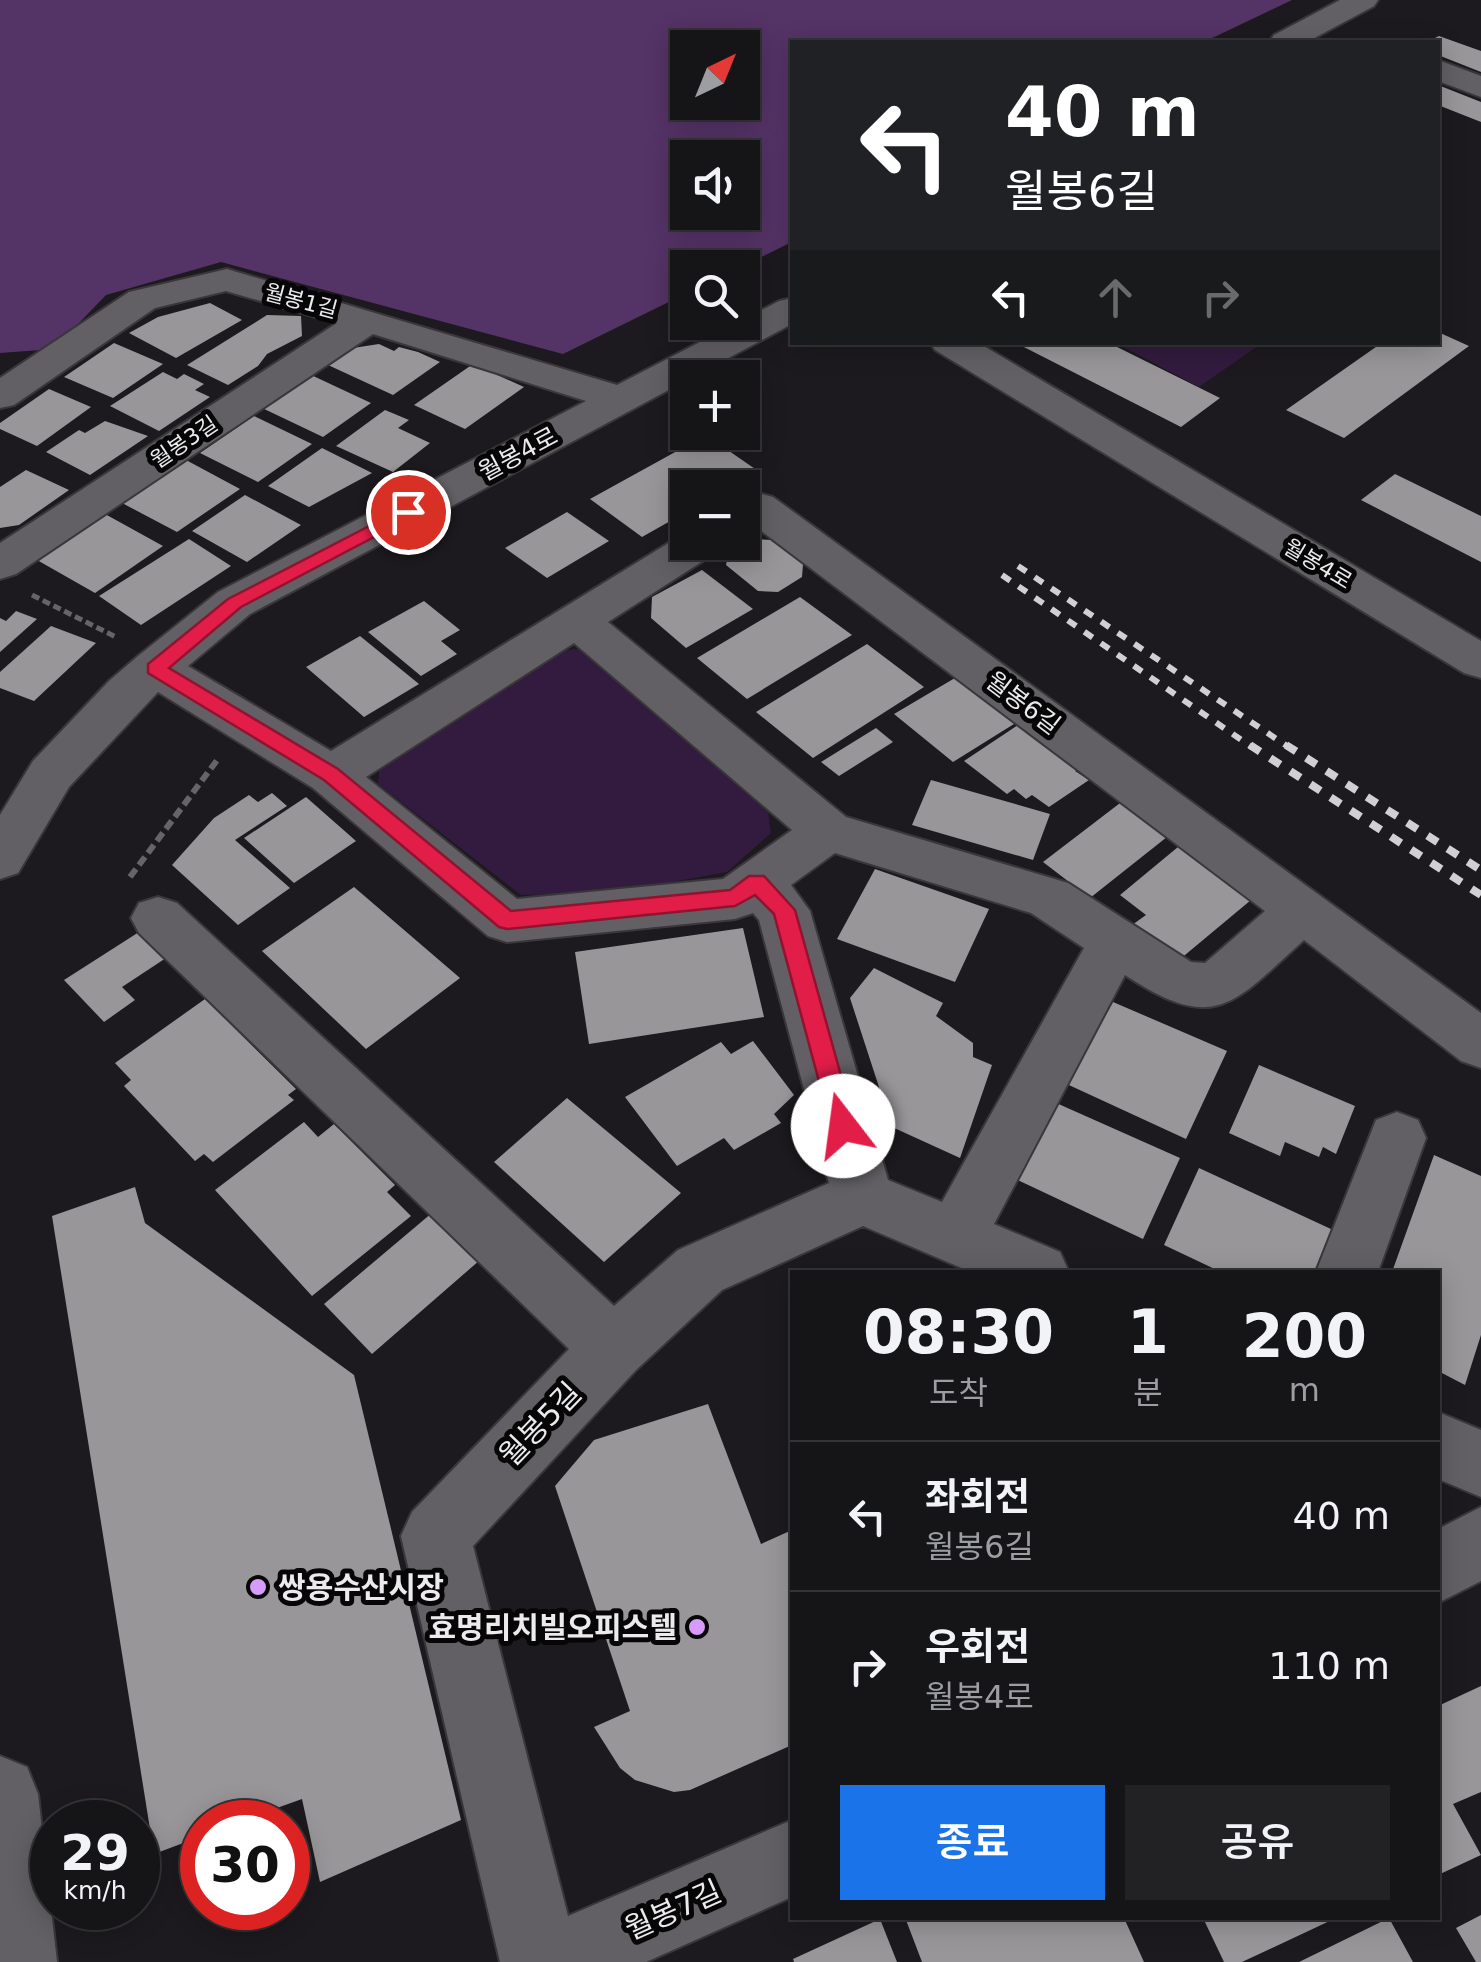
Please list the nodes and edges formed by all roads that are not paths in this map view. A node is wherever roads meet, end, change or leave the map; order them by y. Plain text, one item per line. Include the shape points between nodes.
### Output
1 (1363, 0) edge
2 (1320, 23) junction
3 (1352, 36) dead end
4 (1289, 40) edge
5 (1440, 71) edge
6 (1481, 87) edge
7 (790, 311) edge
8 (368, 320) junction
9 (954, 345) edge
10 (0, 396) edge
11 (622, 399) junction
12 (760, 508) edge
13 (672, 560) edge
14 (8, 575) edge
15 (577, 620) junction
16 (135, 652) junction
17 (1481, 662) edge
18 (331, 774) junction
19 (828, 831) junction
20 (0, 859) edge
21 (756, 882) junction
22 (1302, 910) junction
23 (158, 918) road end
24 (1115, 942) junction
25 (1481, 1044) edge
26 (1396, 1138) dead end
27 (863, 1197) junction
28 (955, 1237) junction
29 (1033, 1270) edge
30 (1348, 1270) edge
31 (613, 1348) junction
32 (1440, 1446) edge
33 (1481, 1464) edge
34 (1481, 1542) edge
35 (1440, 1567) edge
36 (0, 1794) edge
37 (790, 1859) edge
38 (17, 1962) edge
39 (540, 1962) edge
40 (554, 1962) edge

1 - 2 street
2 - 3 street
2 - 4 street
5 - 6 street
7 - 11 street, 월봉4로
8 - 10 street, 월봉1길 via 227,280 142,300
8 - 11 street, 월봉1길
8 - 14 street, 월봉3길
9 - 17 street, 월봉4로
11 - 16 street, 월봉4로
12 - 22 street, 월봉6길
13 - 15 street
15 - 18 street
15 - 19 street
16 - 18 street
16 - 20 street, 월봉4로 via 126,693 51,774
18 - 21 street via 507,920 735,898
19 - 21 street
19 - 24 street via 1048,898
21 - 27 street via 784,910
22 - 24 street via 1216,986 1180,983
22 - 25 street, 월봉6길
23 - 31 street
24 - 28 street
26 - 30 street
27 - 28 street
27 - 31 street, 월봉5길 via 700,1270
28 - 29 street
31 - 39 street, 월봉5길 via 436,1536
32 - 33 street
34 - 35 street
36 - 38 street
37 - 40 street, 월봉7길

